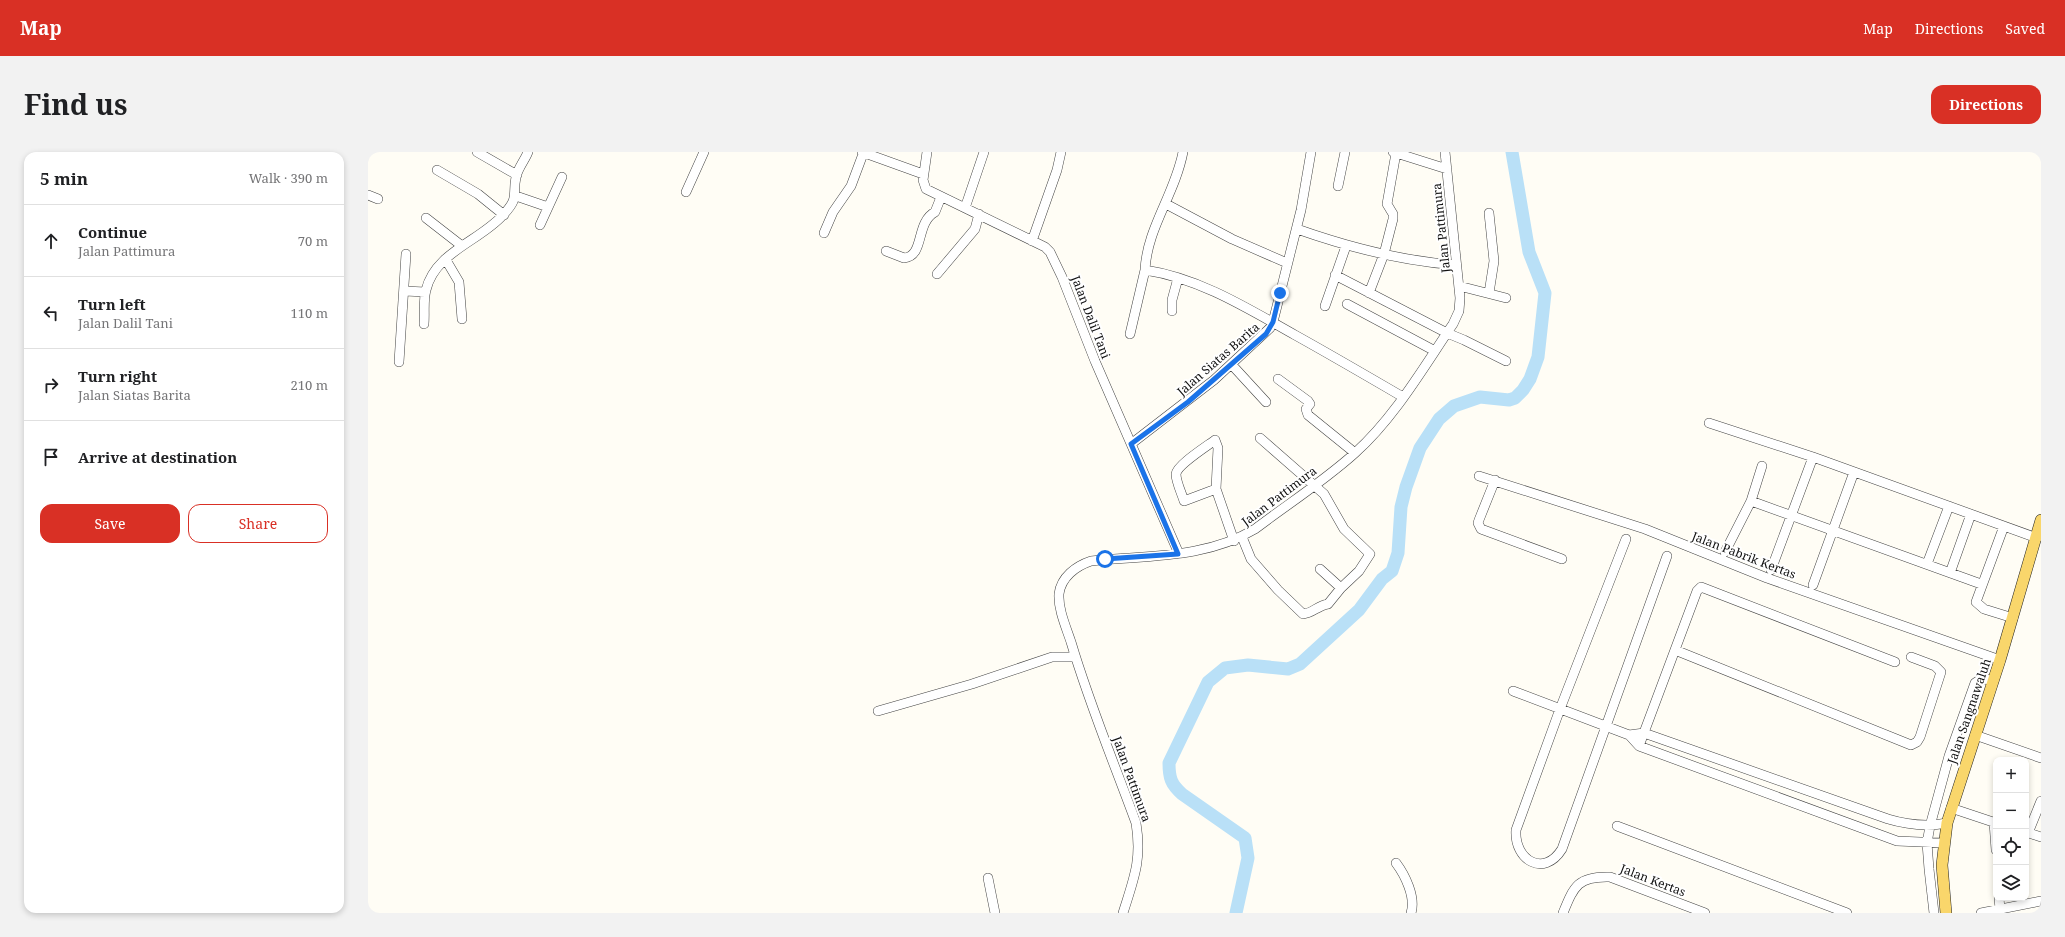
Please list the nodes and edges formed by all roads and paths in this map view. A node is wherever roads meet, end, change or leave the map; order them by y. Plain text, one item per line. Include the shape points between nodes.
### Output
1 (477, 152) edge
2 (528, 152) edge
3 (704, 152) edge
4 (928, 152) edge
5 (984, 152) edge
6 (1061, 152) edge
7 (1183, 152) edge
8 (1311, 152) edge
9 (1346, 152) edge
10 (1394, 152) edge
11 (1445, 152) edge
12 (865, 153) edge
13 (1447, 169) junction
14 (437, 170) dead end
15 (923, 174) junction
16 (517, 175) junction
17 (562, 176) dead end
18 (1338, 186) dead end
19 (686, 192) dead end
20 (368, 195) edge
21 (516, 196) junction
22 (941, 197) junction
23 (378, 199) dead end
24 (1166, 204) junction
25 (548, 207) junction
26 (965, 208) junction
27 (1489, 213) dead end
28 (979, 214) junction
29 (504, 215) junction
30 (426, 218) dead end
31 (540, 226) dead end
32 (1297, 229) junction
33 (824, 233) dead end
34 (1032, 241) junction
35 (462, 246) junction
36 (1346, 246) junction
37 (886, 251) dead end
38 (406, 254) dead end
39 (1384, 254) junction
40 (446, 260) junction
41 (1287, 263) junction
42 (1456, 265) junction
43 (1144, 270) junction
44 (937, 274) dead end
45 (1335, 275) junction
46 (1178, 278) junction
47 (1459, 286) junction
48 (405, 291) junction
49 (425, 292) junction
50 (1369, 293) junction
51 (1489, 293) junction
52 (1506, 298) dead end
53 (1347, 304) dead end
54 (1325, 306) dead end
55 (1172, 311) dead end
56 (462, 319) dead end
57 (1273, 322) junction
58 (424, 324) dead end
59 (1447, 333) junction
60 (1130, 334) dead end
61 (1434, 351) junction
62 (1506, 361) dead end
63 (399, 362) dead end
64 (1232, 364) junction
65 (1278, 379) dead end
66 (1403, 397) junction
67 (1266, 402) dead end
68 (1710, 423) dead end
69 (1260, 438) dead end
70 (1131, 444) junction
71 (1355, 453) junction
72 (1813, 457) junction
73 (1762, 466) dead end
74 (1854, 472) junction
75 (1479, 476) dead end
76 (1495, 480) junction
77 (1314, 485) junction
78 (1216, 489) junction
79 (1751, 501) junction
80 (1949, 506) junction
81 (1971, 514) junction
82 (1791, 515) junction
83 (2041, 520) edge
84 (2004, 526) junction
85 (1833, 530) junction
86 (2037, 538) junction
87 (1238, 539) junction
88 (1626, 539) dead end
89 (1725, 552) dead end
90 (1178, 554) junction
91 (1666, 556) dead end
92 (1562, 559) dead end
93 (1927, 564) junction
94 (1320, 568) dead end
95 (1771, 570) dead end
96 (1950, 573) junction
97 (1981, 584) junction
98 (1813, 586) dead end
99 (1341, 588) junction
100 (2013, 618) junction
101 (1675, 650) junction
102 (1074, 654) junction
103 (1911, 657) dead end
104 (2000, 660) junction
105 (1895, 662) dead end
106 (1994, 680) junction
107 (1512, 691) dead end
108 (1558, 708) junction
109 (878, 711) dead end
110 (1606, 726) junction
111 (1644, 733) junction
112 (1629, 735) junction
113 (1975, 735) junction
114 (1639, 746) junction
115 (2041, 758) edge
116 (1780, 780) junction
117 (1774, 796) junction
118 (2041, 800) edge
119 (1951, 808) junction
120 (1993, 821) edge
121 (1947, 823) junction
122 (1617, 826) dead end
123 (1930, 826) junction
124 (2029, 829) edge
125 (2029, 834) edge
126 (2041, 837) edge
127 (1927, 843) junction
128 (1944, 843) junction
129 (1396, 863) dead end
130 (988, 878) dead end
131 (1999, 901) edge
132 (2041, 901) edge
133 (2028, 908) edge
134 (2000, 909) junction
135 (995, 913) edge
136 (1123, 913) edge
137 (1411, 913) edge
138 (1563, 913) edge
139 (1705, 913) edge
140 (1847, 913) edge
141 (1934, 913) edge
142 (1946, 913) edge
143 (1981, 913) edge

1 - 16 street
2 - 16 street
3 - 19 street
4 - 15 street
5 - 26 street
6 - 34 street
7 - 24 street
8 - 32 street, Jalan Siatas Barita
9 - 18 street
10 - 13 street
10 - 39 street via 1388,204 1393,216
11 - 13 street, Jalan Pattimura
12 - 15 street
12 - 33 street via 851,186 838,203
13 - 42 street, Jalan Pattimura
14 - 29 street via 478,194
15 - 22 street, Jalan Dalil Tani via 926,188
16 - 21 street
17 - 25 street
20 - 23 street
21 - 25 street
21 - 29 street
22 - 26 street, Jalan Dalil Tani
22 - 37 street via 935,212 928,215 925,220 921,238 913,253 904,258
24 - 41 street via 1232,239
24 - 43 street via 1148,244
25 - 31 street
26 - 28 street, Jalan Dalil Tani
27 - 51 street via 1494,261
28 - 34 street, Jalan Dalil Tani
28 - 44 street via 975,229
29 - 35 street
30 - 35 street
32 - 36 street
32 - 41 street, Jalan Siatas Barita
34 - 70 street, Jalan Dalil Tani via 1045,247 1053,257
35 - 40 street
36 - 39 street
36 - 45 street
38 - 48 street
39 - 42 street via 1412,261
39 - 50 street
40 - 49 street via 430,279
40 - 56 street via 459,282
41 - 57 street, Jalan Siatas Barita
42 - 47 street, Jalan Pattimura
43 - 46 street
43 - 60 street
45 - 50 street
45 - 54 street
46 - 55 street
46 - 57 street via 1205,287
47 - 51 street
47 - 59 street, Jalan Pattimura via 1459,311
48 - 49 street
48 - 63 street
49 - 58 street
50 - 59 street
51 - 52 street
53 - 61 street
57 - 64 street, Jalan Siatas Barita via 1266,334
57 - 66 street
59 - 61 street, Jalan Pattimura
59 - 62 street
61 - 66 street, Jalan Pattimura
64 - 67 street
64 - 70 street, Jalan Siatas Barita via 1188,402
65 - 71 street via 1308,401 1308,415
66 - 71 street, Jalan Pattimura
68 - 72 street
69 - 77 street
70 - 90 street, Jalan Dalil Tani
71 - 77 street, Jalan Pattimura
72 - 74 street
72 - 82 street
73 - 79 street
74 - 80 street
74 - 85 street
75 - 76 street, Jalan Pabrik Kertas
76 - 92 street via 1478,523 1481,530
76 - 104 street, Jalan Pabrik Kertas via 1645,529 1767,578
77 - 87 street, Jalan Pattimura via 1256,529
77 - 99 street via 1324,494 1344,529 1370,554 1359,571
78 - 78 street via 1218,448 1215,440 1183,465 1176,476 1184,501
78 - 87 street
79 - 82 street
79 - 89 street
80 - 81 street
80 - 93 street
81 - 84 street
81 - 96 street
82 - 85 street
82 - 95 street
83 - 86 main road, Jalan Sangnawaluh
84 - 86 street
84 - 97 street
85 - 93 street
85 - 98 street
86 - 100 main road, Jalan Sangnawaluh
87 - 90 street, Jalan Pattimura via 1201,551
87 - 99 street via 1251,559 1303,614 1320,605 1328,604
88 - 108 street
90 - 102 street, Jalan Pattimura via 1091,561 1077,567 1068,575 1059,593
91 - 110 street
93 - 96 street
94 - 99 street
96 - 97 street
97 - 100 street via 1976,604
100 - 104 main road, Jalan Sangnawaluh
101 - 103 street via 1911,745 1920,737 1941,672 1935,666
101 - 105 street via 1697,591 1701,587
101 - 111 street
102 - 109 street via 1052,657 972,684
102 - 136 street, Jalan Pattimura via 1136,823 1140,844 1139,858
104 - 106 main road, Jalan Sangnawaluh
106 - 113 main road, Jalan Sangnawaluh
106 - 123 street via 1981,679 1975,682 1949,756
107 - 108 street
108 - 110 street
108 - 110 street via 1516,830 1515,840 1519,850 1532,862 1549,863 1562,849
110 - 112 street
111 - 112 street
111 - 114 street
111 - 116 street
112 - 114 street
113 - 115 street
113 - 119 main road, Jalan Sangnawaluh
114 - 117 street
116 - 117 street
116 - 123 street via 1904,824
117 - 127 street via 1897,841
118 - 124 street
119 - 120 street
119 - 121 main road, Jalan Sangnawaluh
121 - 123 street
121 - 128 main road, Jalan Sangnawaluh
122 - 140 street
123 - 127 street
125 - 126 street
127 - 128 street
127 - 141 street
128 - 142 main road, Jalan Sangnawaluh via 1942,865
129 - 137 street via 1408,886
130 - 135 street
131 - 134 street
132 - 133 street
133 - 134 street
134 - 143 street
138 - 139 street, Jalan Kertas via 1572,890 1580,881 1610,877

